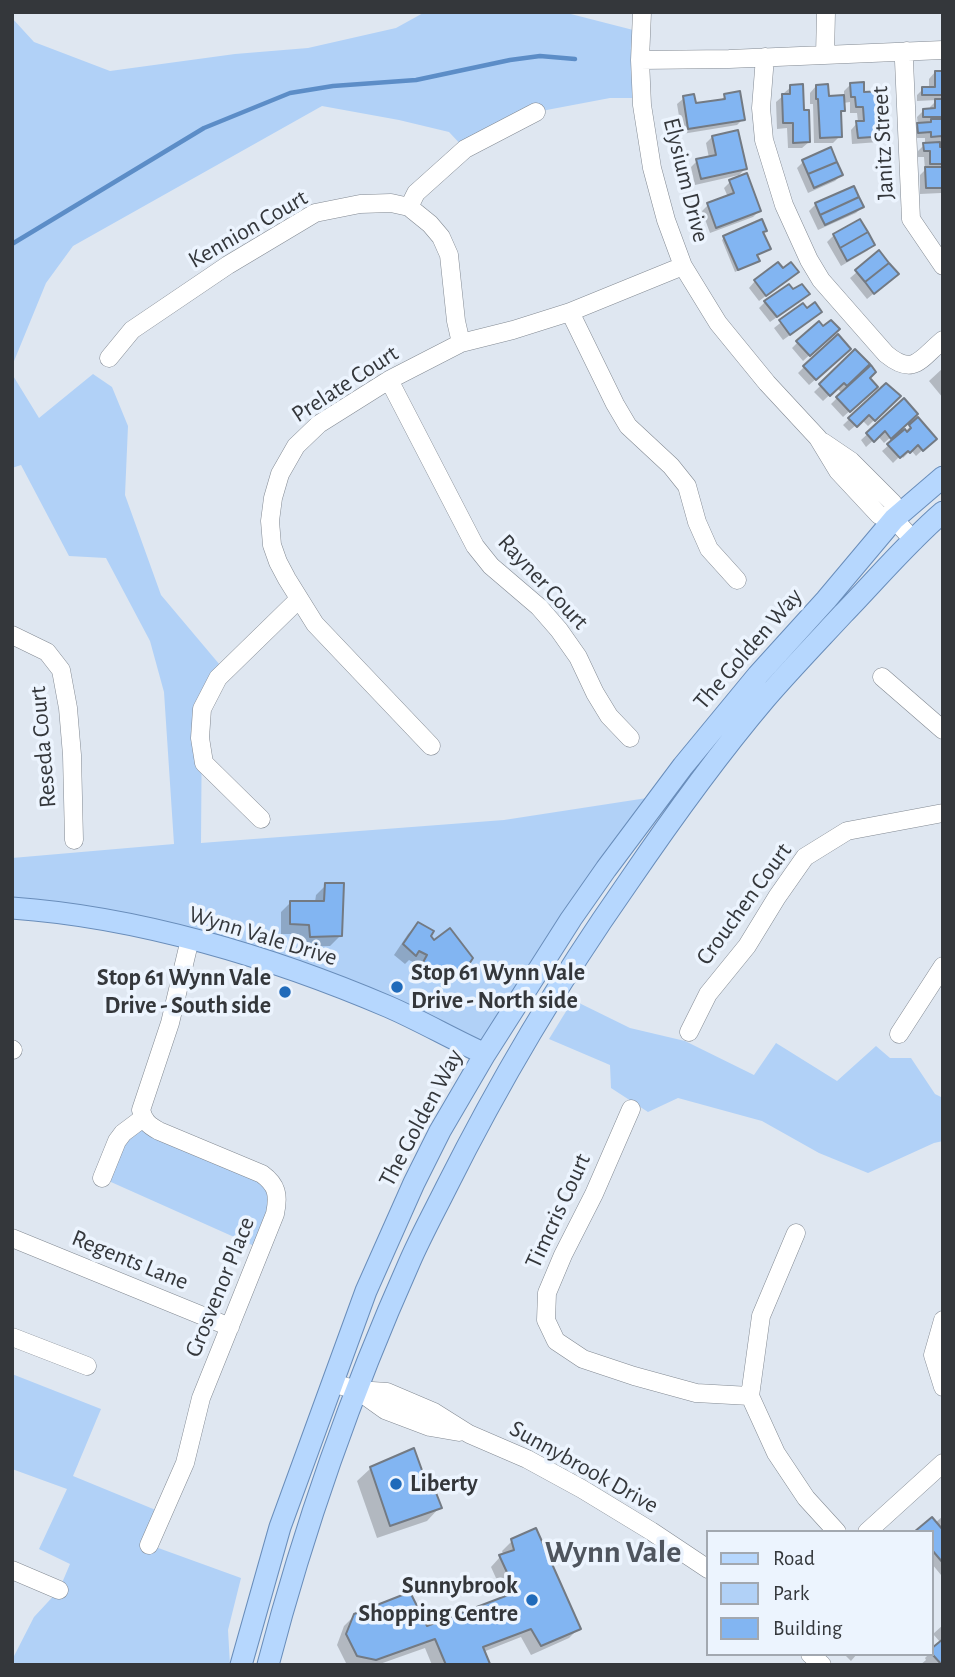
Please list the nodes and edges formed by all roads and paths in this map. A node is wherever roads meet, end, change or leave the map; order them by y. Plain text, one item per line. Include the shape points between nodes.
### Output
1 (642, 12) edge
2 (826, 12) edge
3 (943, 50) edge
4 (907, 51) junction
5 (825, 55) junction
6 (765, 57) junction
7 (640, 60) junction
8 (536, 113) dead end
9 (410, 207) junction
10 (683, 266) junction
11 (943, 266) edge
12 (570, 312) junction
13 (943, 340) edge
14 (461, 343) junction
15 (110, 358) dead end
16 (389, 380) junction
17 (943, 477) edge
18 (943, 512) edge
19 (894, 519) junction
20 (914, 541) junction
21 (737, 580) dead end
22 (299, 599) junction
23 (12, 635) edge
24 (882, 677) dead end
25 (943, 730) edge
26 (630, 738) dead end
27 (431, 746) dead end
28 (943, 813) edge
29 (261, 820) dead end
30 (74, 840) dead end
31 (12, 908) edge
32 (190, 939) junction
33 (943, 966) edge
34 (689, 1032) dead end
35 (899, 1034) dead end
36 (525, 1041) junction
37 (485, 1054) junction
38 (497, 1091) junction
39 (631, 1109) dead end
40 (143, 1118) junction
41 (102, 1178) dead end
42 (796, 1233) dead end
43 (12, 1238) edge
44 (943, 1320) edge
45 (230, 1326) junction
46 (12, 1337) edge
47 (87, 1366) dead end
48 (332, 1383) junction
49 (943, 1387) edge
50 (357, 1390) junction
51 (750, 1396) junction
52 (943, 1463) edge
53 (835, 1530) edge
54 (869, 1530) edge
55 (149, 1545) dead end
56 (706, 1569) edge
57 (12, 1570) edge
58 (59, 1590) dead end
59 (241, 1665) edge
60 (268, 1665) edge

1 - 7 street, Elysium Drive
2 - 5 street
3 - 4 street
4 - 5 street
4 - 11 street, Janitz Street via 911,219
5 - 6 street
6 - 7 street
6 - 13 street via 764,140 784,205 821,280 897,363 915,364
7 - 10 street, Elysium Drive via 652,167
8 - 9 street via 465,149 416,193
9 - 14 street via 441,237 449,255
9 - 15 street, Kennion Court via 360,204 315,213 132,330
10 - 12 street, Prelate Court
10 - 19 street, Elysium Drive via 718,323 767,383 818,438 851,461 893,503
12 - 14 street, Prelate Court
12 - 21 street via 628,426 687,486 709,549
14 - 16 street, Prelate Court
16 - 22 street, Prelate Court via 319,424 296,446 280,474 272,498 272,545
16 - 26 street, Rayner Court via 475,546 559,630 609,716
17 - 19 main road, The Golden Way
18 - 20 main road, The Golden Way
19 - 20 street, Elysium Drive
19 - 37 main road, The Golden Way via 678,773 571,919
20 - 36 main road, The Golden Way via 803,657 730,744 610,908
22 - 27 street, Prelate Court via 315,624
22 - 29 street via 218,678 202,709 204,763
23 - 30 street, Reseda Court via 47,652 61,670 72,755
24 - 25 street
28 - 34 street, Crouchen Court via 847,831 806,857 747,946 708,994
31 - 32 main road, Wynn Vale Drive via 95,918
32 - 37 main road, Wynn Vale Drive via 335,985
32 - 40 street via 170,1023 141,1110
33 - 35 street
36 - 37 main road
36 - 38 main road, The Golden Way
37 - 38 main road
37 - 48 main road, The Golden Way via 414,1183
38 - 50 main road, The Golden Way via 410,1260
39 - 51 street, Timcris Court via 547,1293 546,1320 556,1341 583,1359 696,1393
40 - 41 street via 117,1141
40 - 45 street, Grosvenor Place via 159,1131 261,1174 276,1190 275,1213
42 - 51 street via 761,1316
43 - 45 street, Regents Lane
44 - 49 street via 933,1355
45 - 55 street, Grosvenor Place via 201,1398 185,1463
46 - 47 street
48 - 50 street, Sunnybrook Drive
48 - 59 main road, The Golden Way via 279,1527
50 - 56 street, Sunnybrook Drive via 387,1392 527,1459
50 - 60 main road, The Golden Way via 309,1523
51 - 53 street via 776,1453 806,1498
52 - 54 street
57 - 58 street

